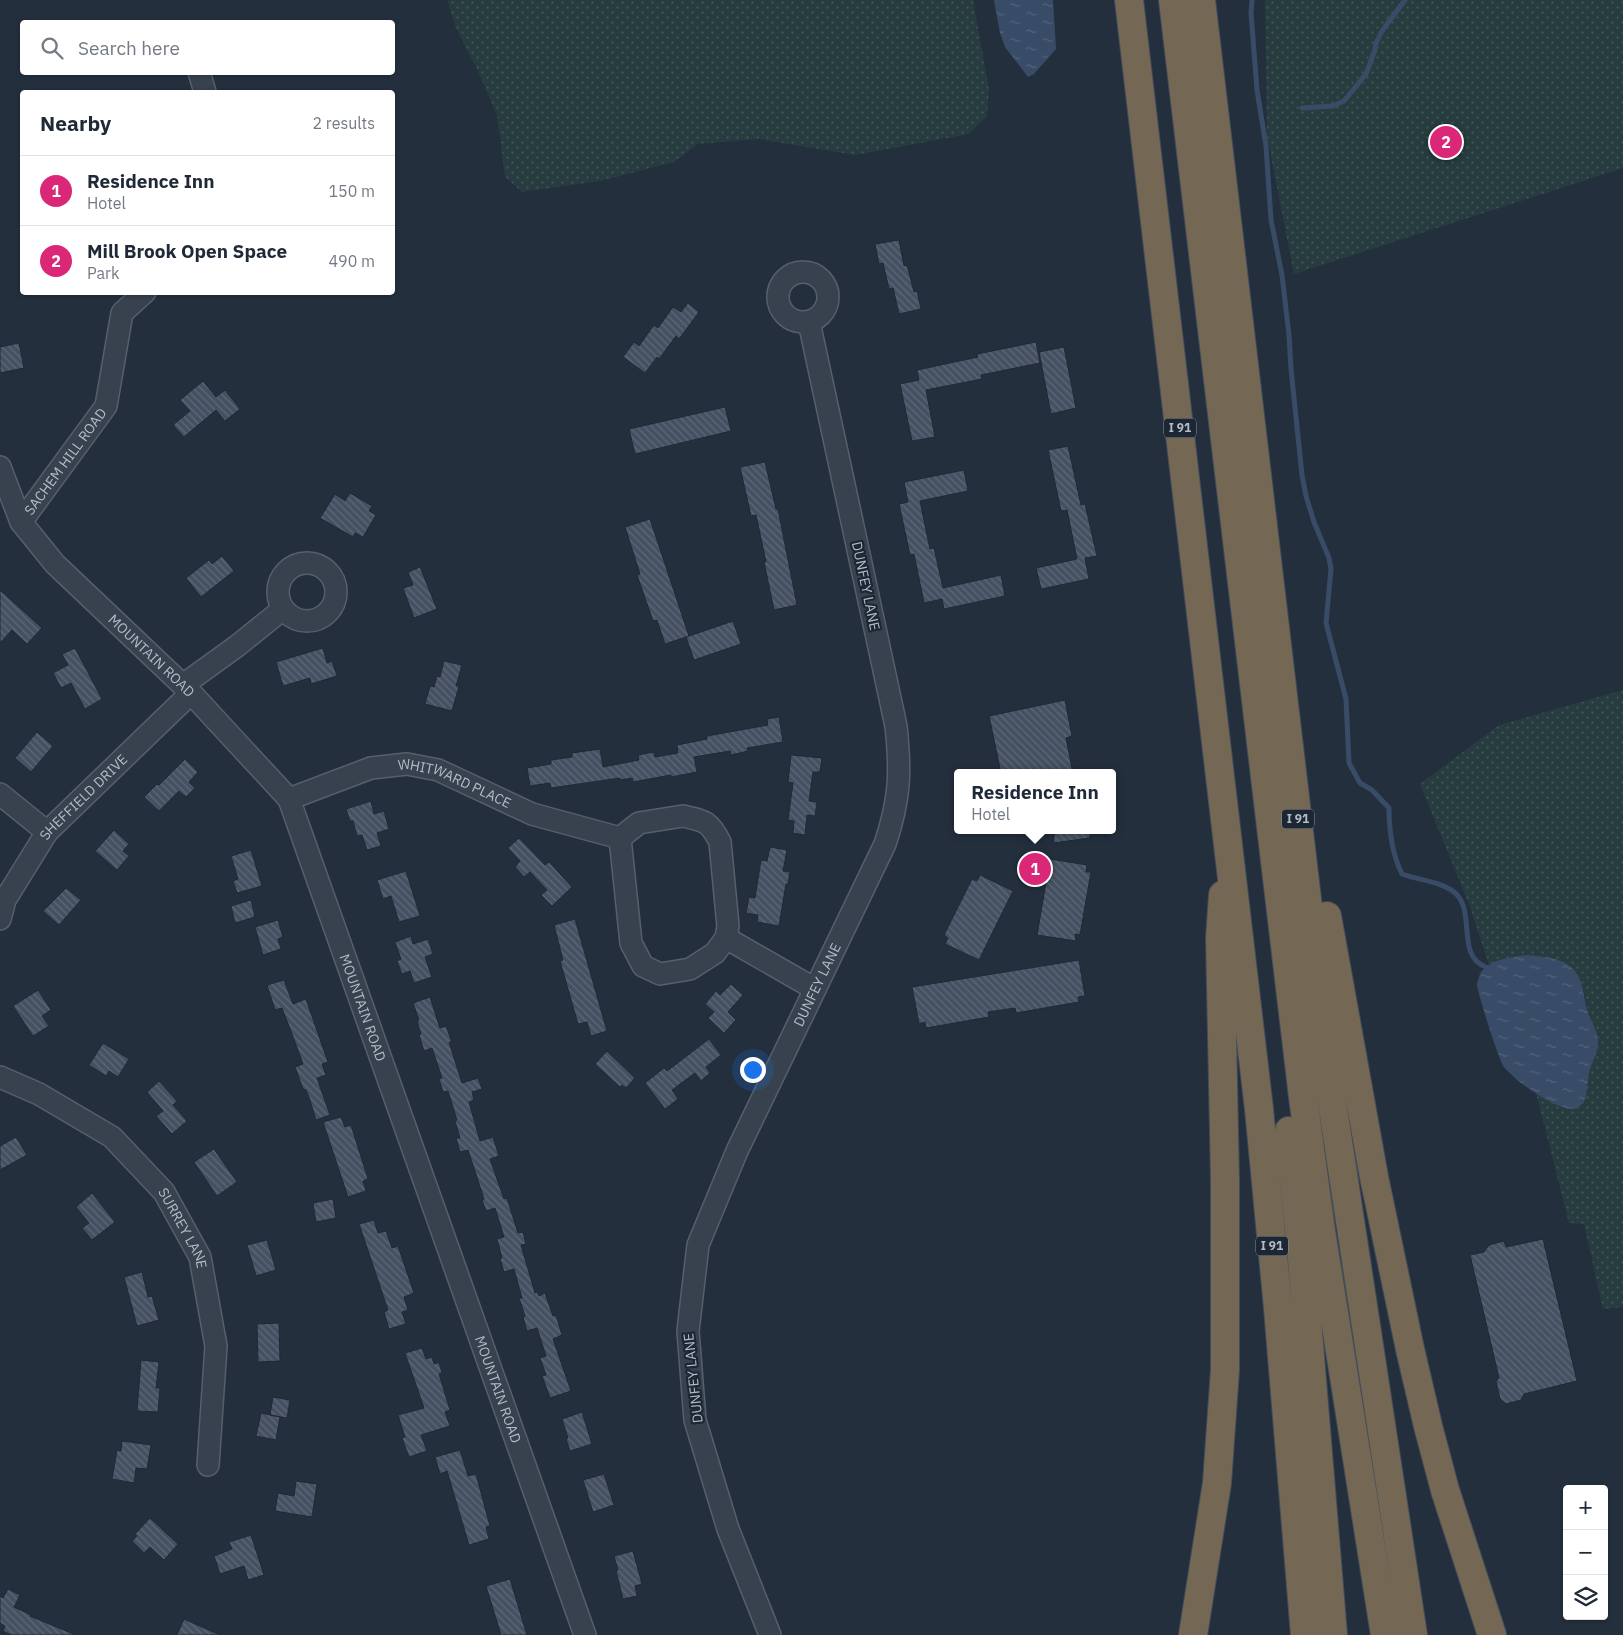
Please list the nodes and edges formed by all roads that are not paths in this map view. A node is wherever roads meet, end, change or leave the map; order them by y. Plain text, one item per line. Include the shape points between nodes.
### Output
1 (1129, 0) edge
2 (1157, 0) edge
3 (1173, 0) edge
4 (1201, 0) edge
5 (200, 75) edge
6 (204, 90) edge
7 (143, 295) edge
8 (809, 322) dead end
9 (0, 467) edge
10 (21, 522) junction
11 (283, 609) dead end
12 (187, 689) junction
13 (1294, 784) junction
14 (0, 794) edge
15 (290, 799) junction
16 (47, 832) junction
17 (620, 838) junction
18 (1230, 857) junction
19 (0, 919) edge
20 (726, 938) junction
21 (815, 989) junction
22 (0, 1077) edge
23 (208, 1466) dead end
24 (586, 1635) edge
25 (770, 1635) edge
26 (1193, 1635) edge
27 (1305, 1635) edge
28 (1333, 1635) edge
29 (1385, 1635) edge
30 (1413, 1635) edge
31 (1492, 1635) edge

1 - 18 highway, I 91
2 - 28 highway via 1280,1049
3 - 29 highway via 1303,1097
4 - 13 highway, I 91
5 - 6 street
7 - 10 street, SACHEM HILL ROAD via 122,313 106,406
8 - 21 street, DUNFEY LANE via 894,716 900,761 896,806 885,844
9 - 10 street, MOUNTAIN ROAD
10 - 12 street, MOUNTAIN ROAD via 55,564
11 - 12 street, SHEFFIELD DRIVE
12 - 15 street, MOUNTAIN ROAD
12 - 16 street, SHEFFIELD DRIVE
13 - 30 highway, I 91 via 1335,1125
13 - 31 highway via 1318,851 1351,1056 1410,1349 1445,1490
14 - 16 street
15 - 17 street, WHITWARD PLACE via 371,768 407,764 438,770 532,814
15 - 24 street, MOUNTAIN ROAD
16 - 19 street, SHEFFIELD DRIVE via 4,900
17 - 20 street via 639,823 683,816 704,821 714,830 720,842 728,926
17 - 20 street via 631,943 643,966 660,974 690,969 715,953
18 - 26 highway via 1220,927 1226,1264 1223,1411 1215,1499
18 - 27 highway, I 91 via 1266,1183
20 - 21 street
21 - 25 street, DUNFEY LANE via 737,1151 698,1245 688,1331 696,1420 728,1529
22 - 23 street, SURREY LANE via 39,1094 112,1137 164,1192 200,1257 216,1346

